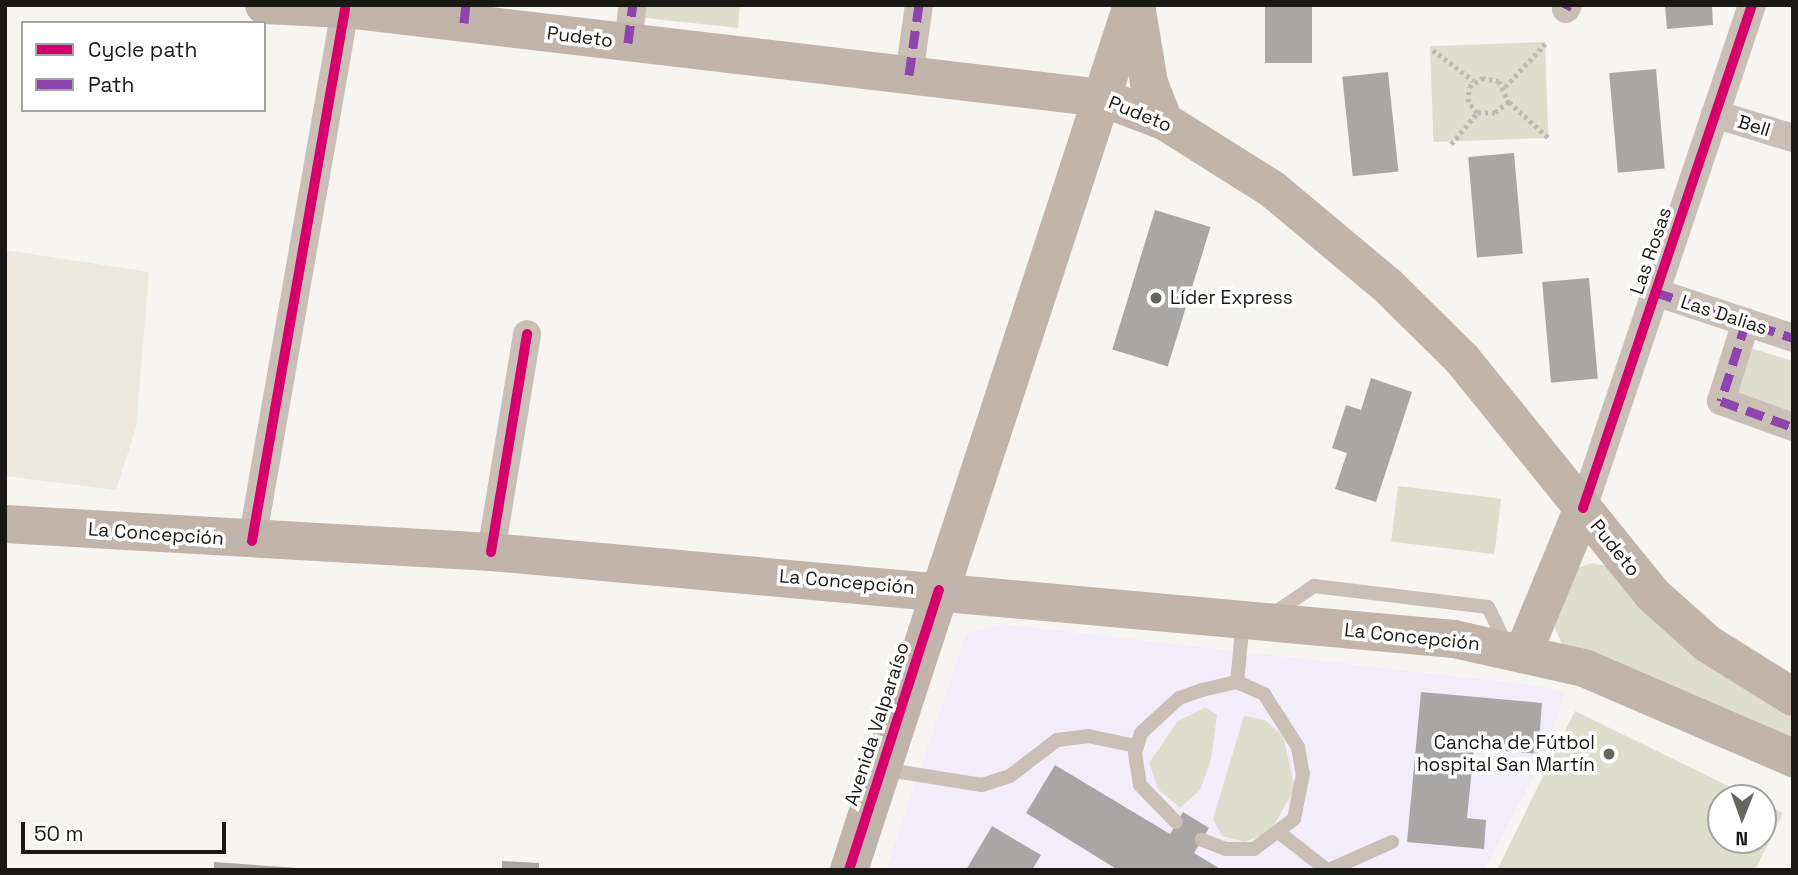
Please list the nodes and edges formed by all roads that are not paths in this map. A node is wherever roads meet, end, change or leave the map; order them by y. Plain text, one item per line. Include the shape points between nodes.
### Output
1 (264, 5) edge
2 (633, 5) edge
3 (919, 5) edge
4 (1134, 5) edge
5 (1752, 5) edge
6 (345, 9) junction
7 (465, 14) edge
8 (628, 43) junction
9 (909, 75) junction
10 (1103, 98) junction
11 (1715, 114) junction
12 (1164, 121) junction
13 (1793, 138) edge
14 (1655, 292) junction
15 (1746, 322) junction
16 (527, 334) dead end
17 (1793, 338) edge
18 (1793, 427) edge
19 (1583, 508) junction
20 (5, 524) edge
21 (252, 541) junction
22 (491, 552) junction
23 (939, 590) junction
24 (1253, 620) junction
25 (1516, 650) junction
26 (1237, 682) junction
27 (1793, 697) edge
28 (1136, 746) junction
29 (1793, 758) edge
30 (882, 769) junction
31 (1176, 822) dead end
32 (1282, 834) junction
33 (1202, 840) dead end
34 (1392, 842) dead end
35 (849, 870) edge
36 (1328, 870) edge

1 - 6 main road, Pudeto
2 - 8 street
3 - 9 street
4 - 10 main road, Avenida Valparaíso
4 - 12 main road via 1149,83
5 - 11 street, Las Rosas
6 - 7 main road, Pudeto
6 - 21 street
7 - 8 main road, Pudeto
8 - 9 main road, Pudeto
9 - 10 main road, Pudeto
10 - 12 main road, Pudeto
10 - 23 main road, Avenida Valparaíso
11 - 13 street, Bell
11 - 14 street, Las Rosas
12 - 19 main road, Pudeto via 1272,189 1387,285 1462,359
14 - 15 street, Las Dalias
14 - 19 street, Las Rosas
15 - 17 street, Las Dalias
15 - 18 street via 1721,401
16 - 22 street
19 - 25 main road
19 - 27 main road, Pudeto via 1652,594 1708,644
20 - 21 main road, La Concepción
21 - 22 main road, La Concepción
22 - 23 main road, La Concepción
23 - 24 main road, La Concepción
23 - 30 main road, Avenida Valparaíso
24 - 25 main road, La Concepción
24 - 26 lane
25 - 29 main road, La Concepción via 1584,668
26 - 28 lane via 1179,698 1149,722
26 - 32 lane via 1264,694 1298,747 1300,798
28 - 30 lane via 1088,736 1057,740 1010,776 982,785
28 - 31 lane via 1144,793
30 - 35 main road, Avenida Valparaíso
32 - 33 lane via 1239,851
32 - 36 lane
34 - 36 lane

